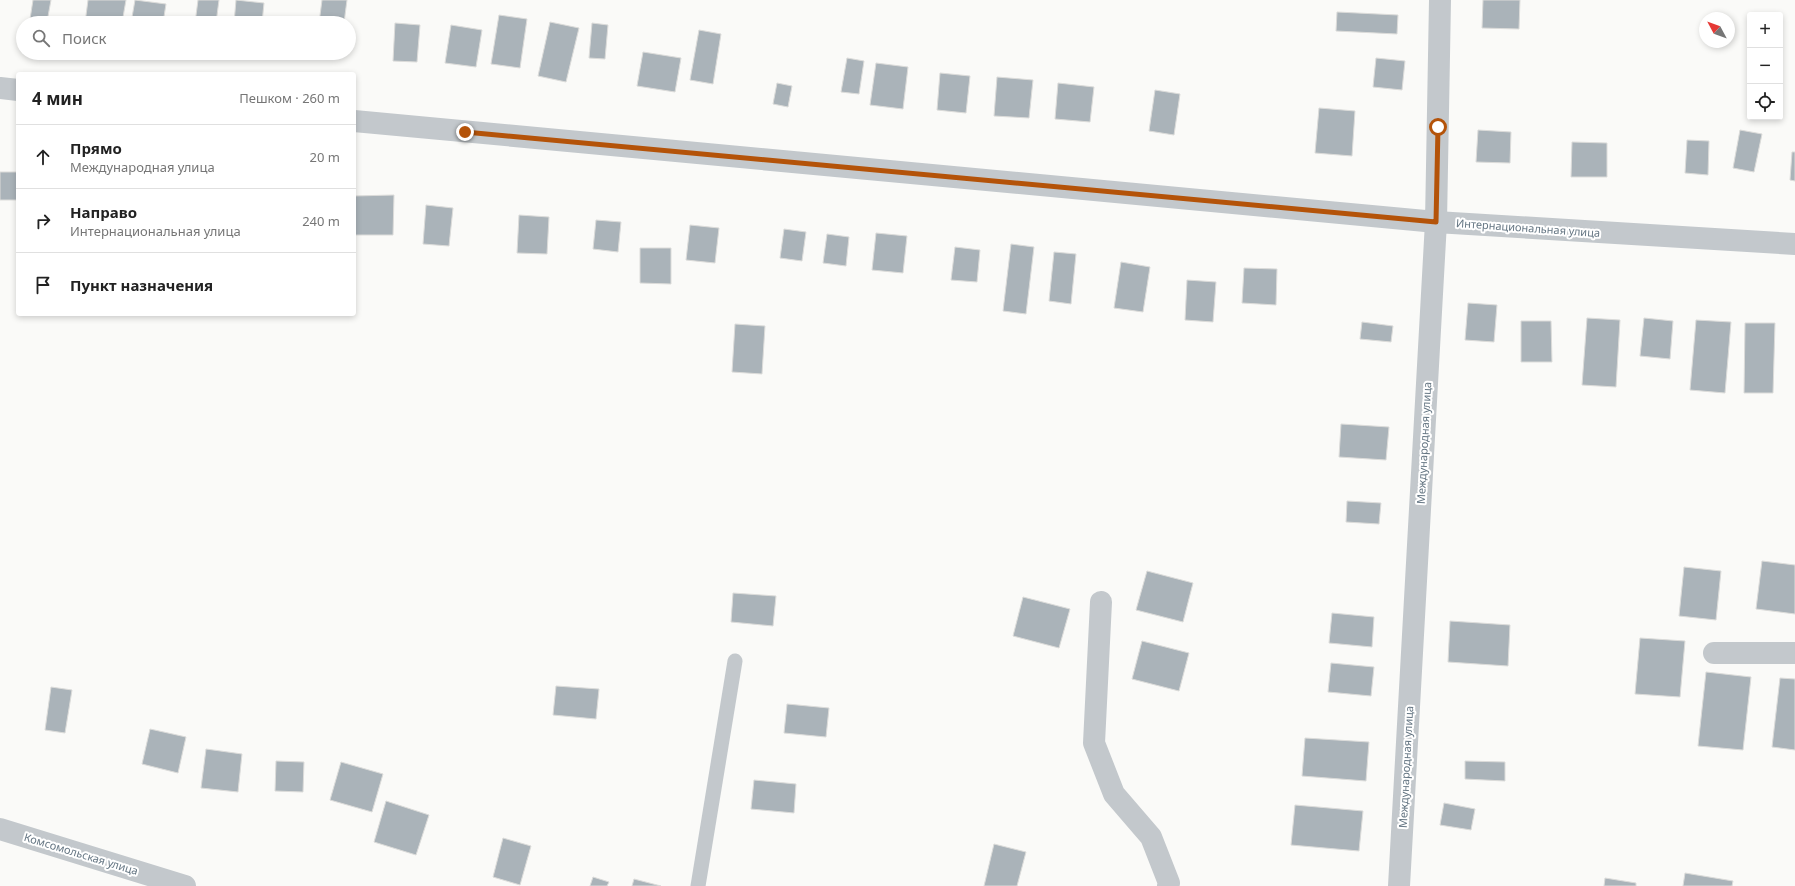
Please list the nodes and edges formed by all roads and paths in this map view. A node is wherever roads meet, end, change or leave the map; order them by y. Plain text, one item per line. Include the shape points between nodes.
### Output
1 (1440, 0) edge
2 (0, 88) edge
3 (16, 90) edge
4 (356, 121) edge
5 (1436, 222) junction
6 (1795, 244) edge
7 (1100, 602) dead end
8 (1714, 653) dead end
9 (1795, 653) edge
10 (735, 661) dead end
11 (0, 830) edge
12 (185, 886) edge
13 (698, 886) edge
14 (1168, 886) edge
15 (1399, 886) edge

1 - 5 street, Международная улица
2 - 3 street
4 - 5 street, Интернациональная улица
5 - 6 street, Интернациональная улица
5 - 15 street, Международная улица
7 - 14 street via 1094,743 1114,794 1151,837
8 - 9 street
10 - 13 lane
11 - 12 street, Комсомольская улица

